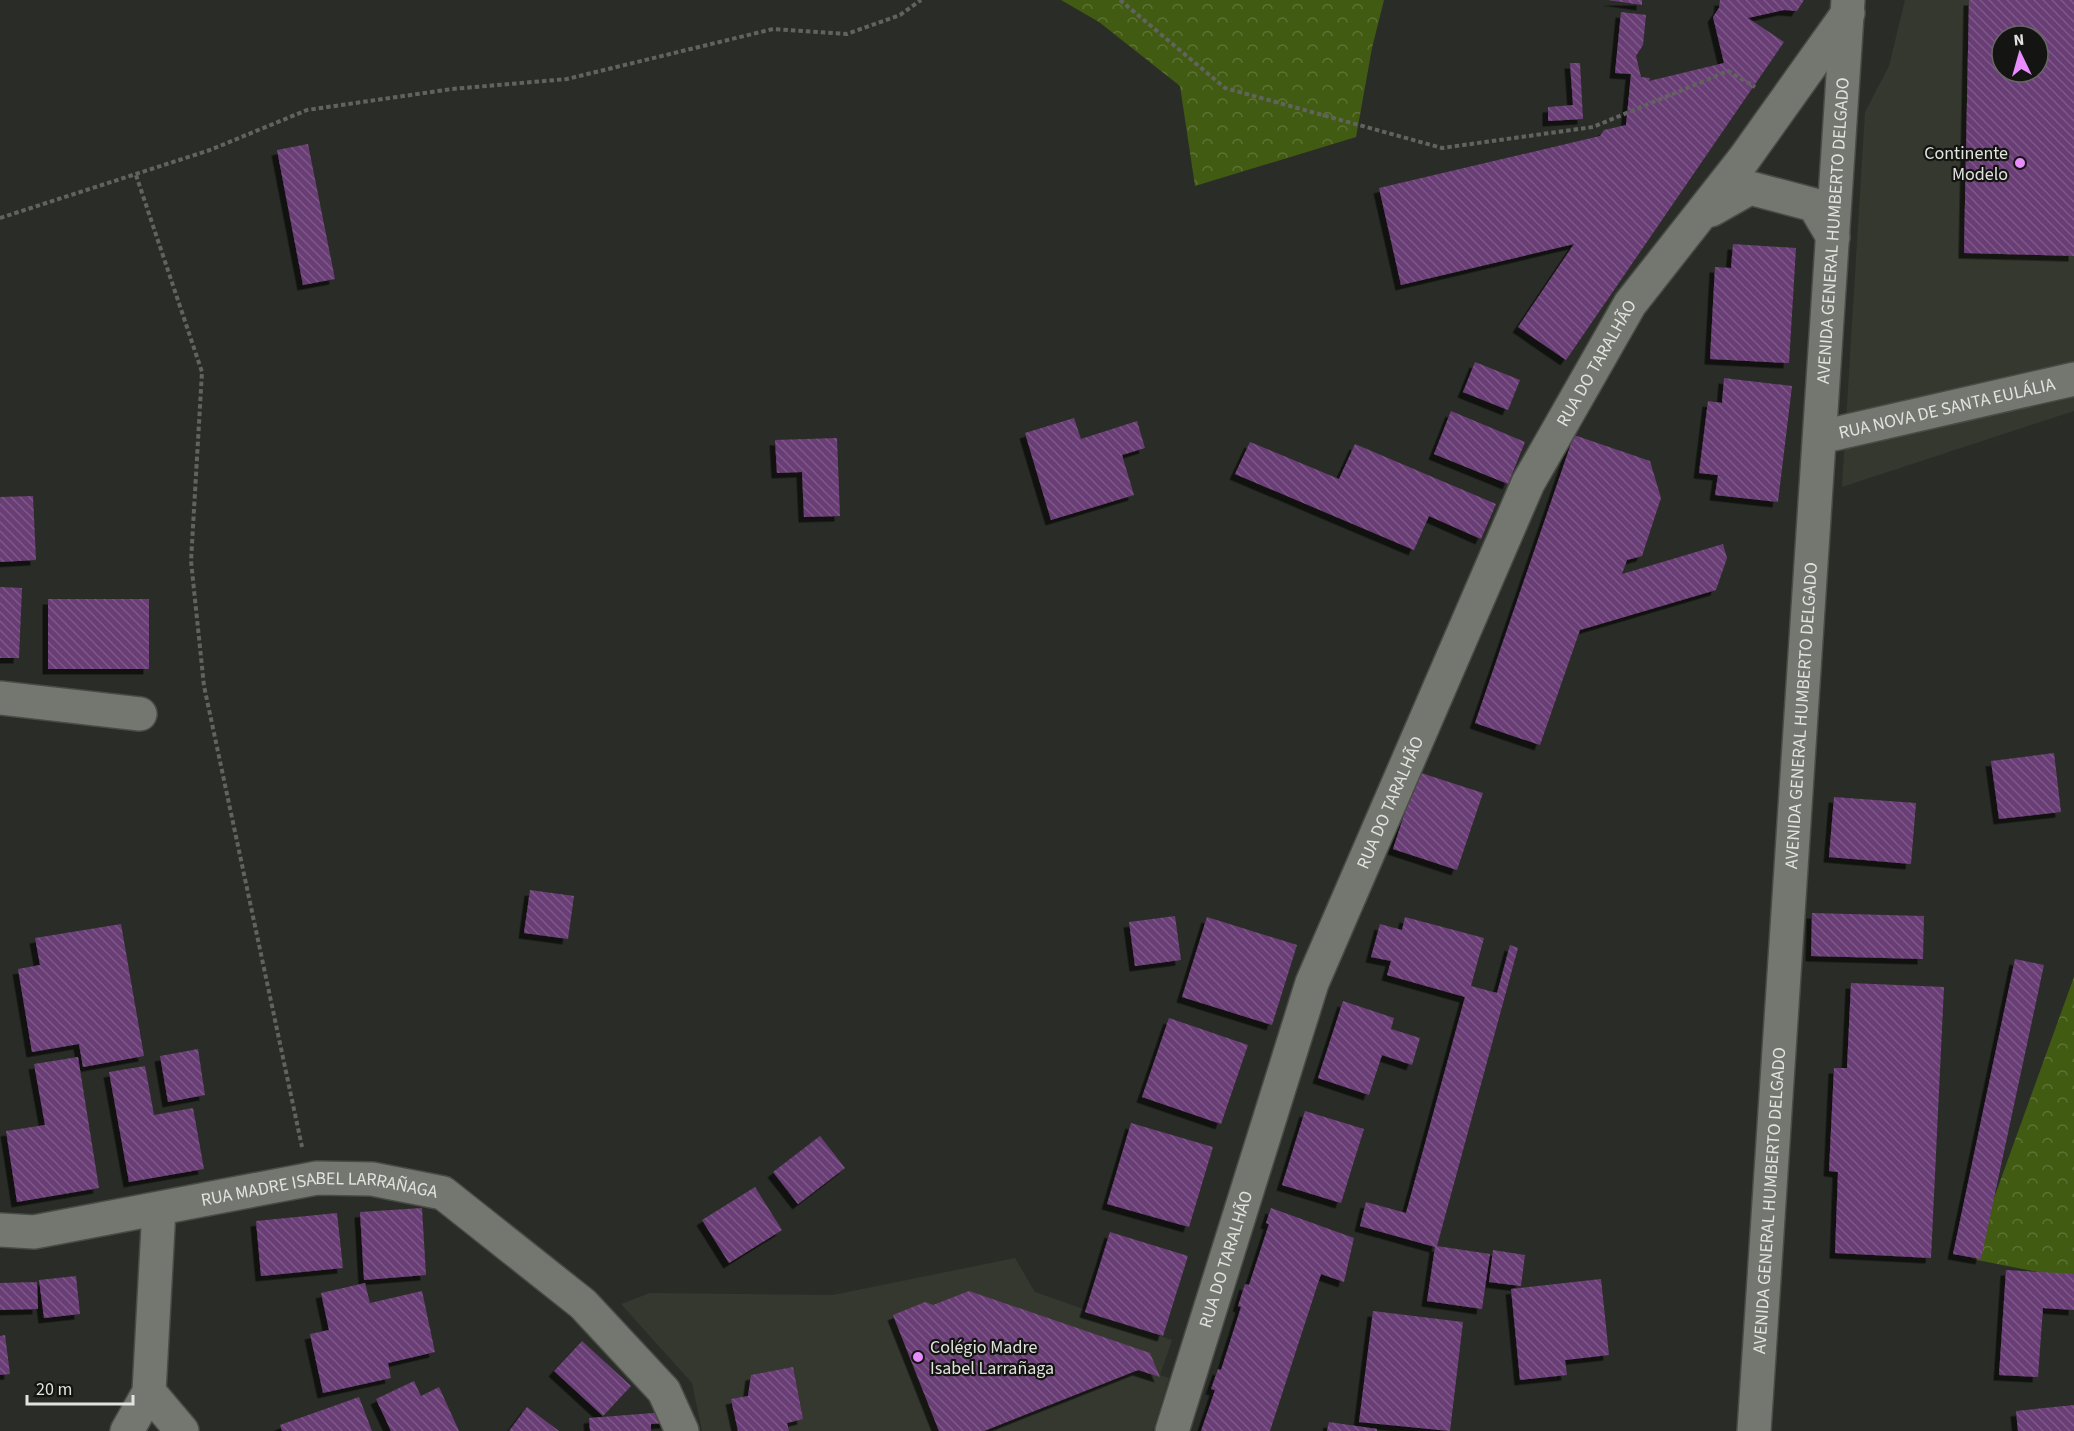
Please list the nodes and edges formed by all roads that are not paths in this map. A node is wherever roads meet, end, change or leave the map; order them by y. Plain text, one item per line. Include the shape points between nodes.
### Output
1 (1848, 7) edge
2 (1699, 216) junction
3 (1833, 237) junction
4 (2074, 379) edge
5 (1821, 437) junction
6 (0, 698) edge
7 (140, 714) dead end
8 (159, 1209) junction
9 (0, 1230) edge
10 (149, 1392) junction
11 (127, 1431) edge
12 (182, 1431) edge
13 (682, 1431) edge
14 (1172, 1431) edge
15 (1754, 1431) edge

1 - 2 street, RUA DO TARALHÃO via 1784,103
1 - 3 street, AVENIDA GENERAL HUMBERTO DELGADO
2 - 3 street, RUA DO TARALHÃO via 1750,188 1814,205
2 - 14 street, RUA DO TARALHÃO via 1630,304 1524,493 1312,983
3 - 5 street, AVENIDA GENERAL HUMBERTO DELGADO
4 - 5 street, RUA NOVA DE SANTA EULÁLIA
5 - 15 street, AVENIDA GENERAL HUMBERTO DELGADO
6 - 7 street
8 - 9 street, RUA MADRE ISABEL LARRAÑAGA via 34,1232
8 - 10 street
8 - 13 street, RUA MADRE ISABEL LARRAÑAGA via 309,1180 372,1179 443,1193 583,1305 664,1391
10 - 11 street
10 - 12 street

